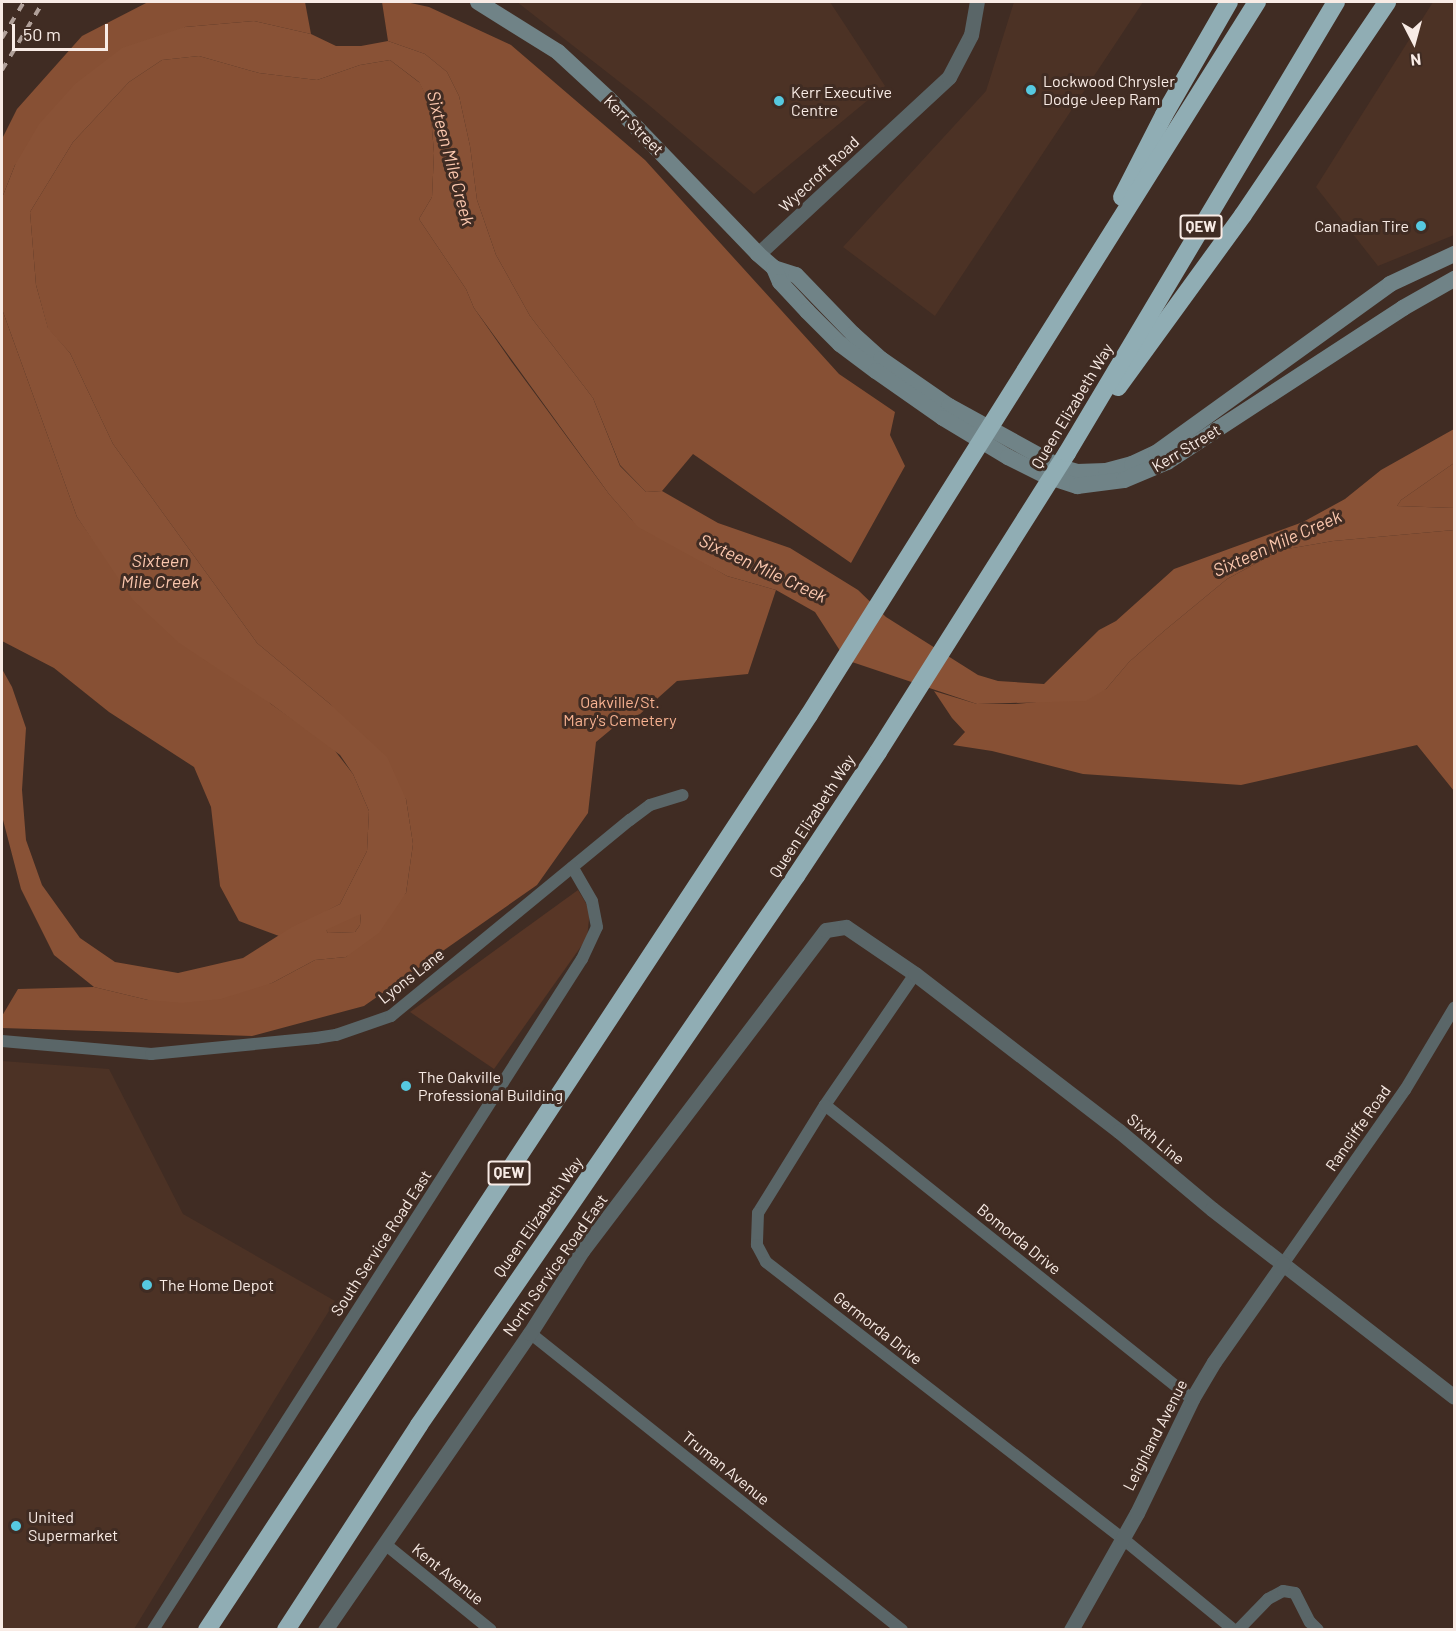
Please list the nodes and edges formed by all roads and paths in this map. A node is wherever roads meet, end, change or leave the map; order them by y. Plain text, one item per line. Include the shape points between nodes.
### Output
1 (477, 2) edge
2 (977, 2) edge
3 (1229, 2) edge
4 (1257, 2) edge
5 (1336, 2) edge
6 (1387, 2) edge
7 (758, 254) junction
8 (1455, 254) edge
9 (774, 268) junction
10 (1455, 279) edge
11 (1071, 298) junction
12 (1067, 453) junction
13 (682, 795) dead end
14 (572, 867) junction
15 (826, 930) joint
16 (915, 974) junction
17 (1455, 1008) edge
18 (2, 1041) edge
19 (825, 1106) junction
20 (1283, 1264) junction
21 (530, 1333) junction
22 (1455, 1397) edge
23 (1192, 1399) junction
24 (1122, 1538) junction
25 (385, 1544) junction
26 (153, 1629) edge
27 (207, 1629) edge
28 (286, 1629) edge
29 (325, 1629) edge
30 (491, 1629) edge
31 (902, 1629) edge
32 (1071, 1629) edge
33 (1236, 1629) edge
34 (1318, 1629) edge

1 - 7 main road, Kerr Street via 558,52 609,99
2 - 7 street, Wyecroft Road via 971,35 949,77
3 - 11 highway via 1164,115
4 - 11 highway, QEW
5 - 12 highway, Queen Elizabeth Way / QEW
6 - 12 highway via 1243,215
7 - 9 main road, Kerr Street
8 - 9 main road, Kerr Street via 1390,284 1156,453 1106,471 1077,472 1015,443 923,389 853,334 796,275
9 - 10 main road, Kerr Street via 780,282 807,311 840,344 876,371 1008,457 1077,486 1124,480 1167,462 1403,308
11 - 27 highway, QEW via 809,715
12 - 28 highway, Queen Elizabeth Way / QEW via 790,886 418,1425
13 - 14 street, Lyons Lane via 650,805
14 - 18 street, Lyons Lane via 391,1016 336,1035 151,1054
14 - 26 street, South Service Road East via 592,901 597,927 582,959
15 - 16 street, Sixth Line via 846,927
15 - 21 street, North Service Road East via 582,1251
16 - 19 street, Germorda Drive
16 - 20 street, Sixth Line
17 - 20 street, Rancliffe Road via 1405,1090
19 - 23 street, Bomorda Drive
19 - 24 street, Germorda Drive via 758,1213 757,1245 766,1262
20 - 22 street, Sixth Line
20 - 23 street, Leighland Avenue
21 - 25 street, North Service Road East
21 - 31 street, Truman Avenue
23 - 24 street, Leighland Avenue
24 - 32 street, Leighland Avenue
24 - 33 street, Germorda Drive
25 - 29 street, North Service Road East
25 - 30 street, Kent Avenue
33 - 34 street, Germorda Drive via 1283,1591 1295,1593

